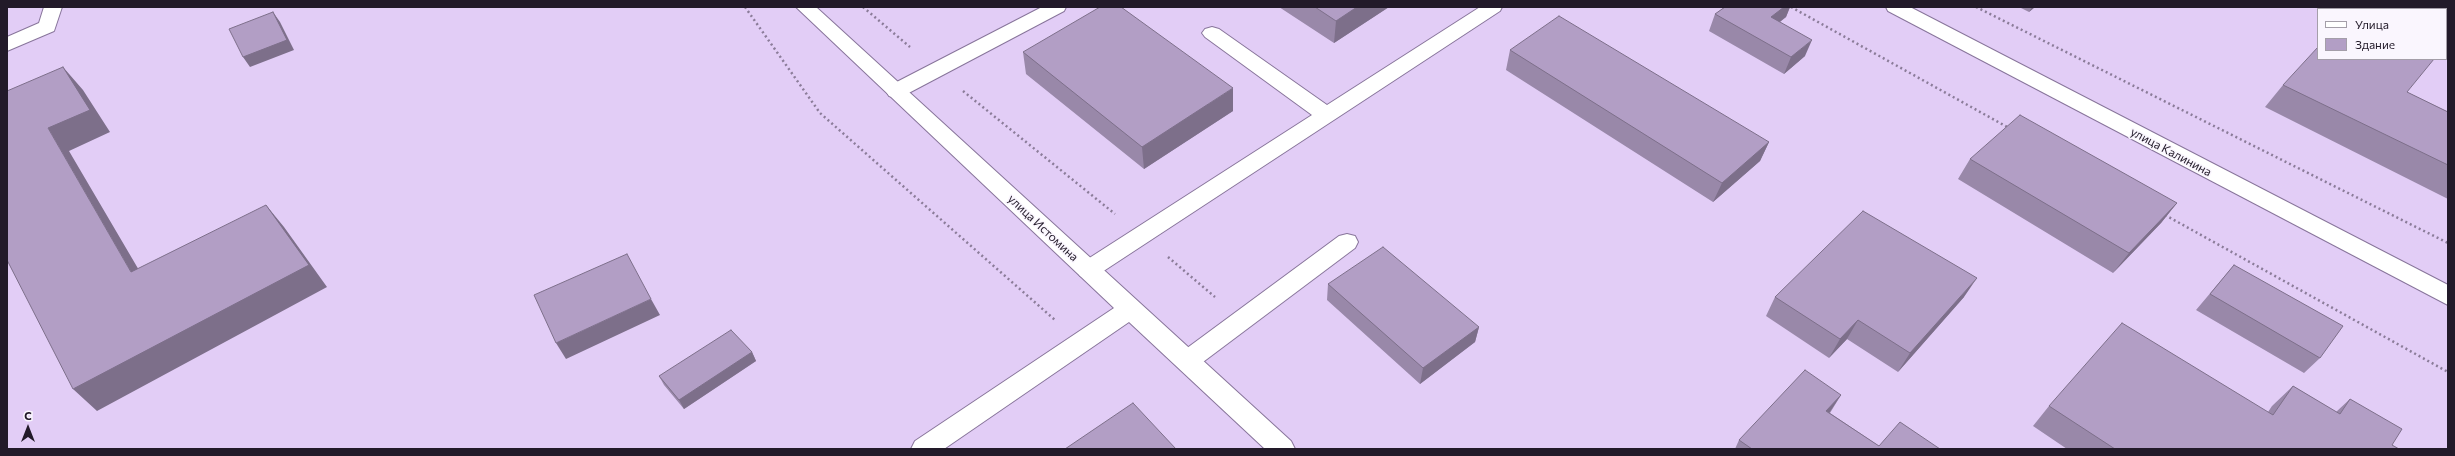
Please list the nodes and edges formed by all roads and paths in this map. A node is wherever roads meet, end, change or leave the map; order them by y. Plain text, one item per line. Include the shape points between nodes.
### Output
1 (53, 7) edge
2 (745, 7) edge
3 (804, 7) edge
4 (864, 7) edge
5 (1057, 7) edge
6 (1791, 7) edge
7 (1895, 7) edge
8 (1976, 7) edge
9 (1490, 8) edge
10 (1212, 33) dead end
11 (7, 45) edge
12 (937, 70) junction
13 (896, 91) junction
14 (1327, 115) junction
15 (2012, 130) edge
16 (2164, 214) edge
17 (1142, 235) junction
18 (1347, 242) dead end
19 (2448, 243) edge
20 (1088, 270) junction
21 (2448, 296) edge
22 (1130, 309) junction
23 (1242, 320) junction
24 (1081, 342) junction
25 (1187, 360) junction
26 (2448, 372) edge
27 (924, 449) edge
28 (1282, 449) edge

1 - 11 street via 47,27
2 - 24 path via 820,113
3 - 13 street, улица Истомина
4 - 12 path
5 - 12 street
6 - 15 path
7 - 21 street, улица Калинина
8 - 19 path
9 - 14 street
10 - 14 street
12 - 13 street
12 - 17 path
13 - 20 street, улица Истомина
14 - 17 street
16 - 26 path
17 - 20 street
17 - 23 path
18 - 23 street
20 - 22 street, улица Истомина
22 - 24 street
22 - 25 street, улица Истомина
23 - 25 street
24 - 27 street
25 - 28 street, улица Истомина

